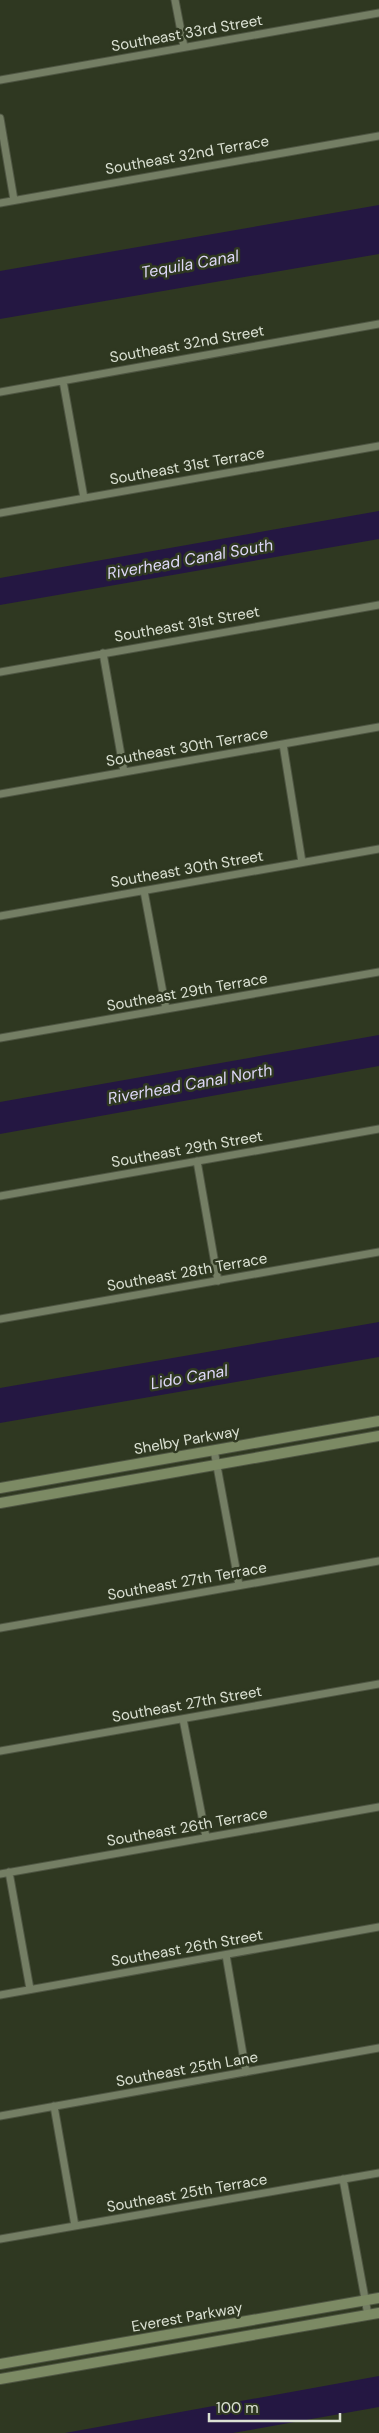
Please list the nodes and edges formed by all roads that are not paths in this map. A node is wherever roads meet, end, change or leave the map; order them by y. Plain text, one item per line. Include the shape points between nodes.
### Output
1 (175, 0) edge
2 (379, 13) edge
3 (184, 47) junction
4 (0, 80) edge
5 (0, 118) edge
6 (379, 136) edge
7 (14, 200) junction
8 (0, 203) edge
9 (379, 324) edge
10 (63, 381) junction
11 (0, 392) edge
12 (379, 446) edge
13 (84, 498) junction
14 (0, 513) edge
15 (379, 604) edge
16 (103, 653) junction
17 (0, 672) edge
18 (379, 727) edge
19 (283, 744) junction
20 (124, 772) junction
21 (0, 794) edge
22 (379, 849) edge
23 (302, 862) junction
24 (144, 891) junction
25 (0, 916) edge
26 (379, 972) edge
27 (166, 1009) junction
28 (0, 1038) edge
29 (379, 1129) edge
30 (197, 1161) junction
31 (0, 1196) edge
32 (379, 1252) edge
33 (218, 1281) junction
34 (0, 1319) edge
35 (379, 1421) edge
36 (379, 1436) edge
37 (214, 1450) junction
38 (217, 1465) junction
39 (0, 1488) edge
40 (0, 1503) edge
41 (379, 1561) edge
42 (239, 1585) junction
43 (0, 1628) edge
44 (379, 1684) edge
45 (183, 1719) junction
46 (0, 1751) edge
47 (379, 1807) edge
48 (206, 1838) junction
49 (9, 1872) junction
50 (0, 1874) edge
51 (379, 1927) edge
52 (226, 1955) junction
53 (30, 1990) junction
54 (0, 1995) edge
55 (379, 2048) edge
56 (246, 2072) junction
57 (54, 2106) junction
58 (0, 2116) edge
59 (379, 2173) edge
60 (343, 2180) junction
61 (74, 2226) junction
62 (0, 2240) edge
63 (379, 2298) edge
64 (365, 2300) junction
65 (379, 2313) edge
66 (368, 2315) junction
67 (0, 2364) edge
68 (0, 2379) edge

1 - 3 street
2 - 3 street, Southeast 33rd Street
3 - 4 street, Southeast 33rd Street
5 - 7 street
6 - 7 street, Southeast 32nd Terrace
7 - 8 street, Southeast 32nd Terrace
9 - 10 street, Southeast 32nd Street
10 - 11 street, Southeast 32nd Street
10 - 13 street
12 - 13 street, Southeast 31st Terrace
13 - 14 street, Southeast 31st Terrace
15 - 16 street, Southeast 31st Street
16 - 17 street, Southeast 31st Street
16 - 20 street
18 - 19 street, Southeast 30th Terrace
19 - 20 street, Southeast 30th Terrace
19 - 23 street
20 - 21 street, Southeast 30th Terrace
22 - 23 street, Southeast 30th Street
23 - 24 street, Southeast 30th Street
24 - 25 street, Southeast 30th Street
24 - 27 street
26 - 27 street, Southeast 29th Terrace
27 - 28 street, Southeast 29th Terrace
29 - 30 street, Southeast 29th Street
30 - 31 street, Southeast 29th Street
30 - 33 street
32 - 33 street, Southeast 28th Terrace
33 - 34 street, Southeast 28th Terrace
35 - 37 street, Shelby Parkway
36 - 38 street, Shelby Parkway
37 - 38 street
37 - 39 street, Shelby Parkway
38 - 40 street, Shelby Parkway
38 - 42 street
41 - 42 street, Southeast 27th Terrace
42 - 43 street, Southeast 27th Terrace
44 - 45 street, Southeast 27th Street
45 - 46 street, Southeast 27th Street
45 - 48 street
47 - 48 street, Southeast 26th Terrace
48 - 49 street, Southeast 26th Terrace
49 - 50 street, Southeast 26th Terrace
49 - 53 street
51 - 52 street, Southeast 26th Street
52 - 53 street, Southeast 26th Street
52 - 56 street
53 - 54 street, Southeast 26th Street
55 - 56 street, Southeast 25th Lane
56 - 57 street, Southeast 25th Lane
57 - 58 street, Southeast 25th Lane
57 - 61 street
59 - 60 street, Southeast 25th Terrace
60 - 61 street, Southeast 25th Terrace
60 - 64 street
61 - 62 street, Southeast 25th Terrace
63 - 64 street, Everest Parkway
64 - 66 street
64 - 67 street, Everest Parkway
65 - 66 street, Everest Parkway
66 - 68 street, Everest Parkway

